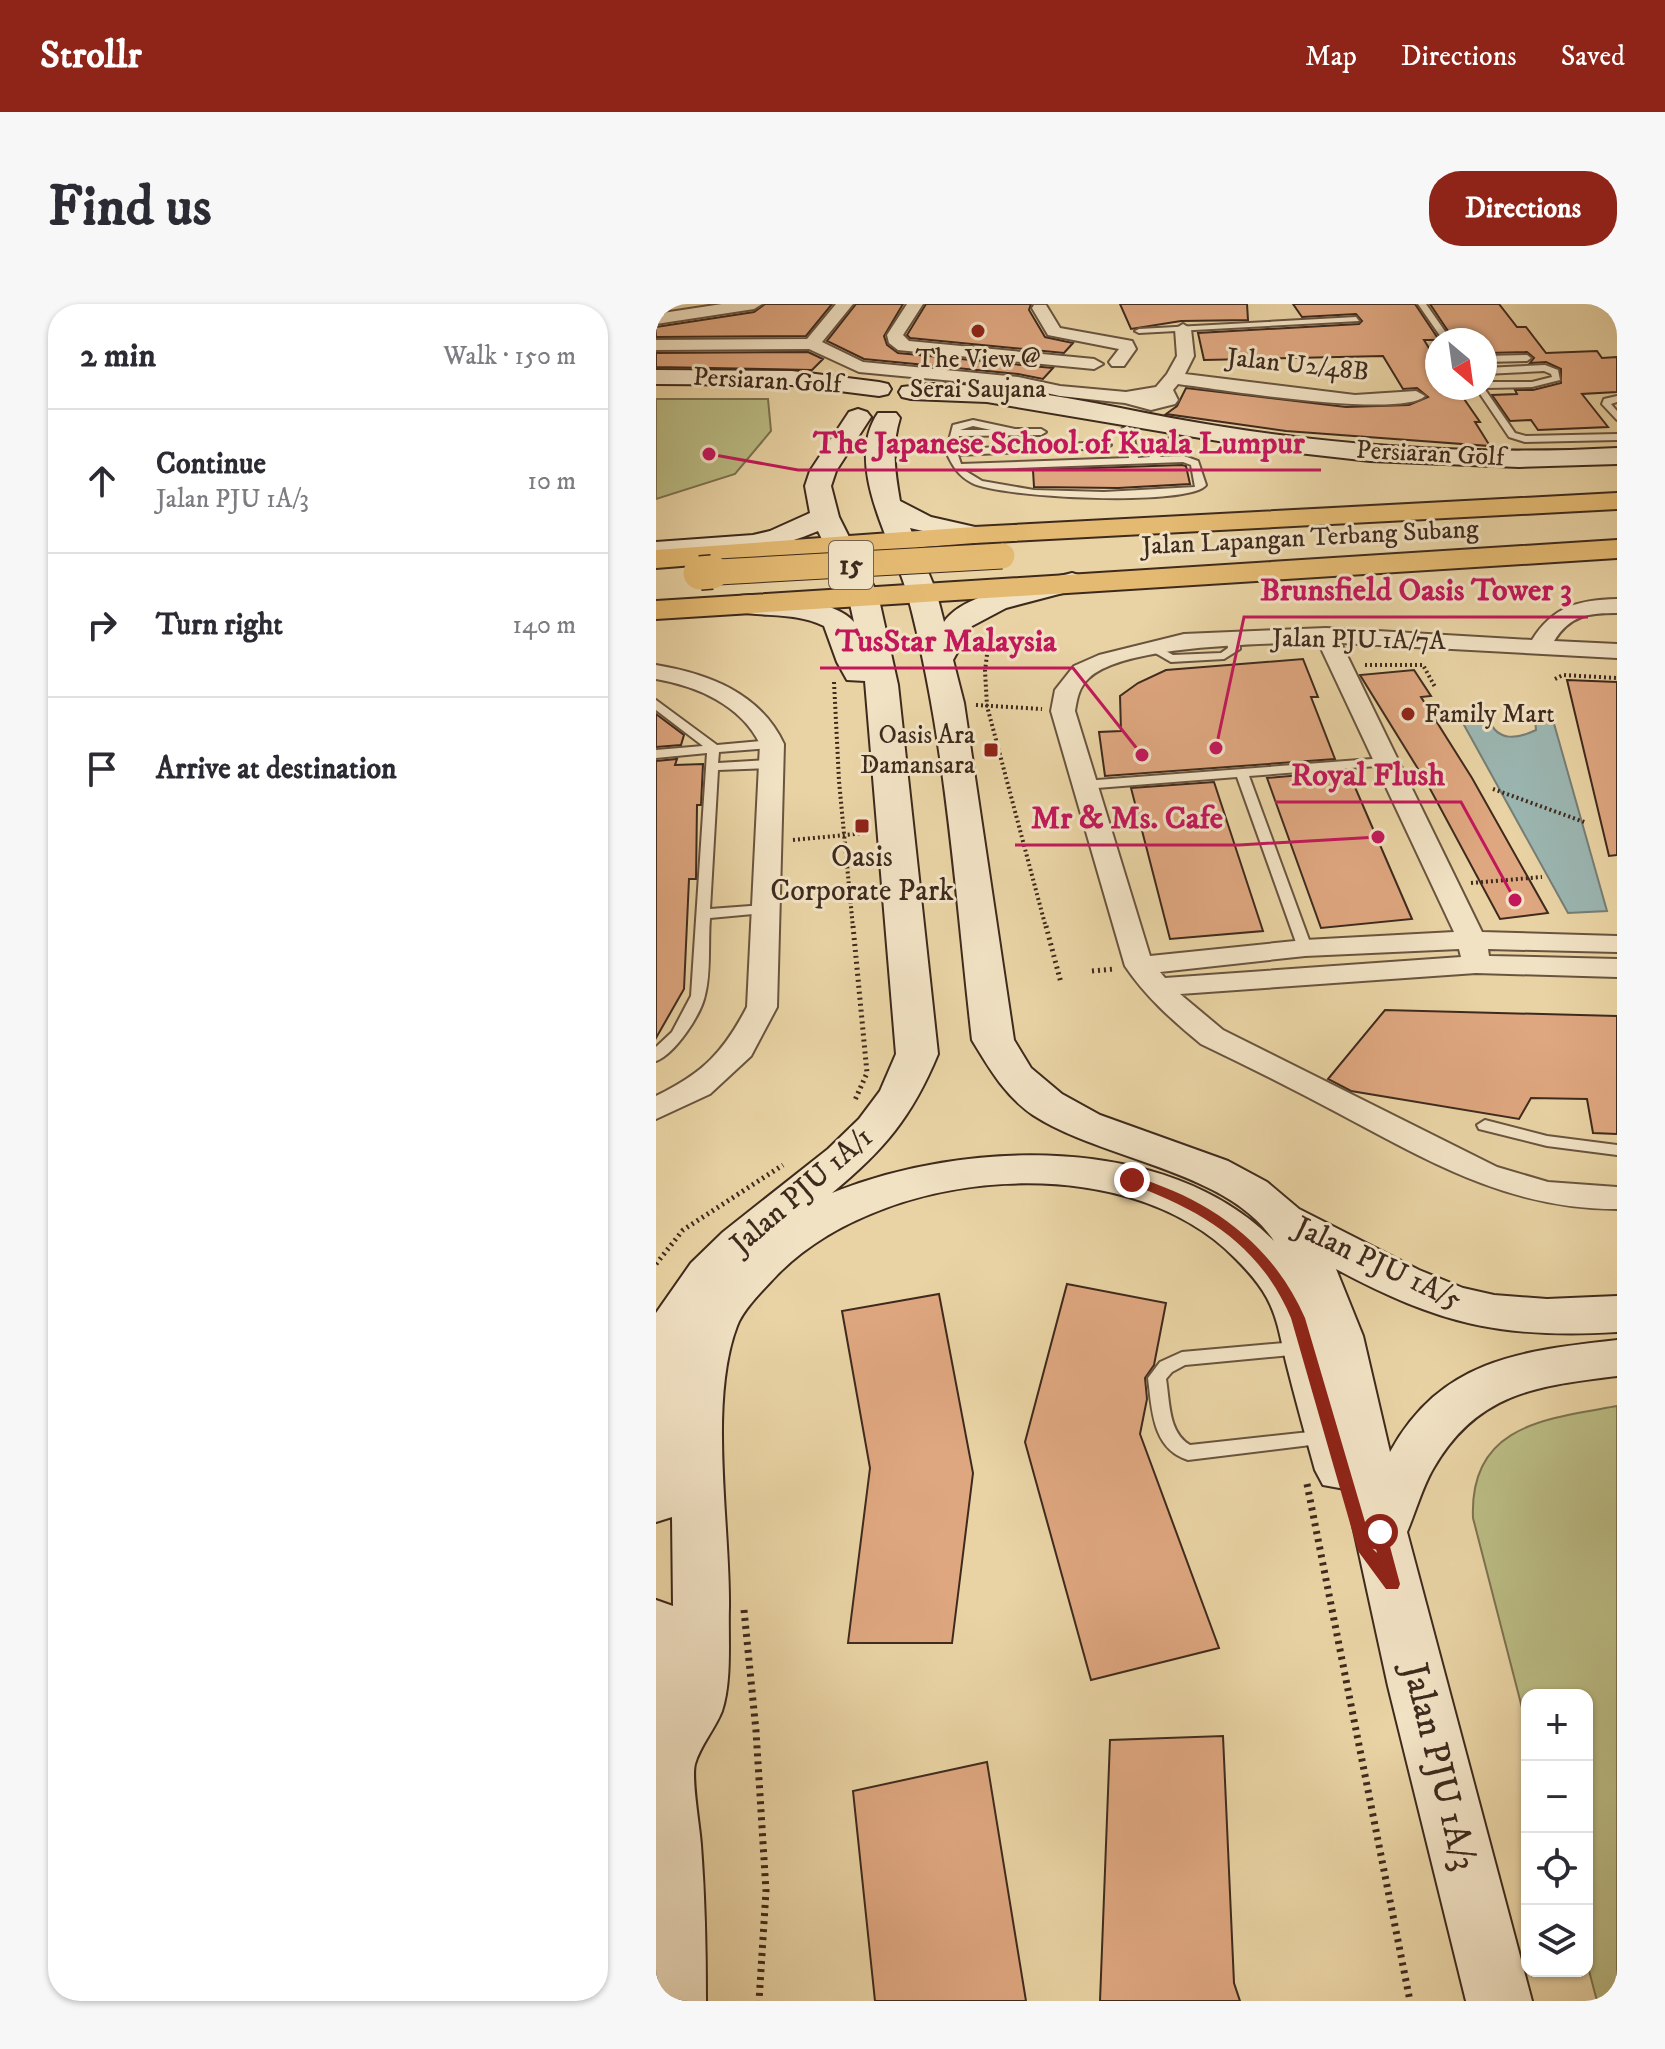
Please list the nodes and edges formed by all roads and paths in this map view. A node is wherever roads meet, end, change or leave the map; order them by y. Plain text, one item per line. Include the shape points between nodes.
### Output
1 (754, 304) edge
2 (845, 304) edge
3 (915, 304) edge
4 (1422, 304) edge
5 (1040, 308) dead end
6 (656, 319) edge
7 (1356, 319) dead end
8 (1439, 328) edge
9 (1183, 329) junction
10 (1139, 331) dead end
11 (812, 344) junction
12 (656, 345) edge
13 (1527, 358) dead end
14 (1497, 359) edge
15 (1117, 368) junction
16 (1497, 370) edge
17 (656, 377) edge
18 (1497, 385) edge
19 (656, 386) edge
20 (879, 389) junction
21 (1416, 396) dead end
22 (916, 398) junction
23 (1617, 399) edge
24 (1491, 400) edge
25 (1148, 403) junction
26 (850, 410) junction
27 (1617, 417) edge
28 (887, 418) junction
29 (1041, 432) dead end
30 (1617, 437) edge
31 (1174, 438) junction
32 (1106, 445) dead end
33 (1049, 448) junction
34 (951, 452) junction
35 (1617, 456) edge
36 (1397, 459) junction
37 (1156, 460) junction
38 (1134, 461) junction
39 (1052, 464) junction
40 (957, 467) junction
41 (1617, 467) edge
42 (1617, 501) edge
43 (887, 505) junction
44 (825, 517) junction
45 (1617, 519) edge
46 (1617, 534) edge
47 (974, 535) junction
48 (900, 541) junction
49 (838, 545) junction
50 (1617, 549) edge
51 (656, 551) edge
52 (754, 551) junction
53 (656, 559) edge
54 (1013, 561) junction
55 (656, 577) edge
56 (704, 581) junction
57 (1072, 582) junction
58 (921, 591) junction
59 (656, 593) edge
60 (863, 595) junction
61 (740, 604) junction
62 (1617, 606) edge
63 (656, 610) edge
64 (977, 610) junction
65 (1326, 635) junction
66 (1540, 645) junction
67 (1617, 651) edge
68 (937, 661) junction
69 (1340, 668) junction
70 (656, 672) edge
71 (833, 673) dead end
72 (1617, 678) edge
73 (1555, 679) dead end
74 (882, 685) junction
75 (1435, 687) dead end
76 (656, 704) edge
77 (967, 704) junction
78 (1063, 711) junction
79 (713, 748) junction
80 (656, 754) edge
81 (771, 754) junction
82 (1385, 762) junction
83 (711, 767) junction
84 (1242, 773) junction
85 (1084, 785) junction
86 (1493, 789) dead end
87 (1587, 823) dead end
88 (895, 830) junction
89 (844, 835) junction
90 (768, 843) junction
91 (1542, 877) dead end
92 (1445, 885) junction
93 (765, 909) junction
94 (703, 914) junction
95 (1617, 944) edge
96 (1305, 948) junction
97 (1474, 952) junction
98 (1617, 968) edge
99 (1147, 977) junction
100 (1061, 983) dead end
101 (656, 1056) edge
102 (656, 1109) edge
103 (850, 1112) dead end
104 (1485, 1125) dead end
105 (1617, 1150) edge
106 (791, 1161) dead end
107 (1617, 1198) edge
108 (1283, 1220) junction
109 (656, 1264) edge
110 (1617, 1314) edge
111 (668, 1324) edge
112 (1307, 1348) junction
113 (1617, 1358) edge
114 (1315, 1439) junction
115 (656, 1501) edge
116 (1386, 1558) junction
117 (743, 1596) dead end
118 (656, 1624) edge
119 (665, 1761) junction
120 (673, 2001) edge
121 (759, 2001) edge
122 (1410, 2001) edge
123 (1499, 2001) edge

1 - 6 street
2 - 11 street
3 - 15 street via 895,335 904,346
4 - 8 lane
5 - 15 street via 1054,331 1126,345
7 - 9 lane
9 - 10 lane
9 - 25 street via 1188,342 1182,368
11 - 12 street
11 - 25 street, Jalan U2/48B via 859,367 1018,382
13 - 14 lane
15 - 25 street
16 - 18 lane via 1545,368 1557,378
17 - 20 main road, Persiaran Golf via 792,378
19 - 26 main road, Persiaran Golf via 801,391
20 - 22 main road, Persiaran Golf
20 - 26 main road via 849,396
21 - 25 street, Jalan U2/48B
22 - 25 main road, Persiaran Golf via 988,404
22 - 28 main road via 910,413
23 - 27 lane via 1606,404
24 - 30 lane via 1512,435 1525,439
25 - 31 main road, Persiaran Golf
25 - 36 main road, Persiaran Golf via 1236,437
25 - 38 lane via 1132,439
26 - 28 main road, Persiaran Golf
26 - 44 main road, Jalan PJU 1A/1 via 818,486
28 - 43 main road via 881,438
29 - 34 lane via 973,423 956,429
31 - 36 main road, Persiaran Golf via 1270,452
31 - 37 lane via 1152,447
32 - 33 lane
33 - 34 lane
33 - 39 lane
34 - 40 lane
35 - 36 main road, Persiaran Golf
36 - 41 main road, Persiaran Golf via 1498,470
37 - 38 lane
37 - 40 lane via 1194,462 1200,487 1187,492 1047,495 978,483
38 - 39 lane
39 - 40 lane
42 - 54 main road
43 - 47 main road via 922,523
43 - 48 main road
44 - 49 main road, Jalan PJU 1A/1
44 - 51 main road via 778,538
45 - 54 main road, Jalan Lapangan Terbang Subang / 15
46 - 54 main road, Jalan Lapangan Terbang Subang / 15
47 - 48 main road
47 - 54 main road
48 - 49 main road
48 - 58 main road
49 - 52 main road
49 - 60 main road, Jalan PJU 1A/1
50 - 57 main road
52 - 53 main road
52 - 61 main road via 787,557 807,576 789,590
54 - 56 main road, 15
54 - 57 main road
54 - 58 main road
55 - 56 main road, 15
56 - 59 main road, 15
57 - 64 main road
58 - 60 main road
58 - 68 main road
60 - 61 main road
60 - 74 main road, Jalan PJU 1A/1
61 - 63 main road
61 - 74 main road via 835,617 855,671
62 - 66 street via 1576,610 1555,619
64 - 68 main road via 960,620
64 - 77 path via 991,620 985,671
65 - 66 street, Jalan PJU 1A/7A
65 - 69 street
65 - 78 street, Jalan PJU 1A/7A via 1151,647 1082,671 1067,690
66 - 67 street, Jalan PJU 1A/7A
68 - 77 main road
69 - 75 path via 1382,662 1423,665
69 - 82 street
70 - 81 street via 710,686 746,709
71 - 89 path
72 - 73 path
74 - 88 main road, Jalan PJU 1A/1
76 - 79 lane
77 - 78 path
77 - 100 path
77 - 108 main road via 993,1040 1001,1059 1034,1096 1072,1118 1226,1179
78 - 85 street
79 - 80 lane
79 - 81 lane
79 - 83 lane
81 - 83 lane
81 - 90 street
82 - 84 lane
82 - 92 street
83 - 94 lane
84 - 85 lane
84 - 96 lane
85 - 99 street
86 - 87 path
88 - 89 path
88 - 111 main road, Jalan PJU 1A/1 via 917,1054 908,1083 849,1156 726,1257
89 - 90 path
89 - 103 path via 867,1073
90 - 93 street
91 - 92 path
92 - 97 street
93 - 94 lane
93 - 102 street via 762,1007 740,1049 699,1087
94 - 101 lane via 698,996 678,1034
95 - 97 street
96 - 97 street
96 - 99 street
97 - 98 street
97 - 99 street
99 - 107 street via 1212,1037 1485,1176 1536,1192
104 - 105 lane via 1547,1141
106 - 109 path via 683,1230
108 - 110 main road, Jalan PJU 1A/5 via 1428,1294 1476,1309 1528,1317
108 - 116 main road via 1337,1321
111 - 115 main road, Jalan PJU 1A/1
112 - 114 main road
112 - 114 lane via 1182,1359 1157,1378 1166,1434 1173,1447 1188,1453
112 - 119 main road via 1286,1290 1256,1251 1214,1216 1132,1180 1069,1172 958,1174 835,1208 789,1235 749,1274 714,1321 705,1357 699,1443 702,1604 693,1709
113 - 116 main road via 1508,1378 1466,1396 1439,1421 1411,1460
114 - 116 main road via 1366,1551
114 - 122 path
116 - 123 main road, Jalan PJU 1A/3
117 - 121 path via 766,1891
118 - 119 main road
119 - 120 main road via 674,1904

